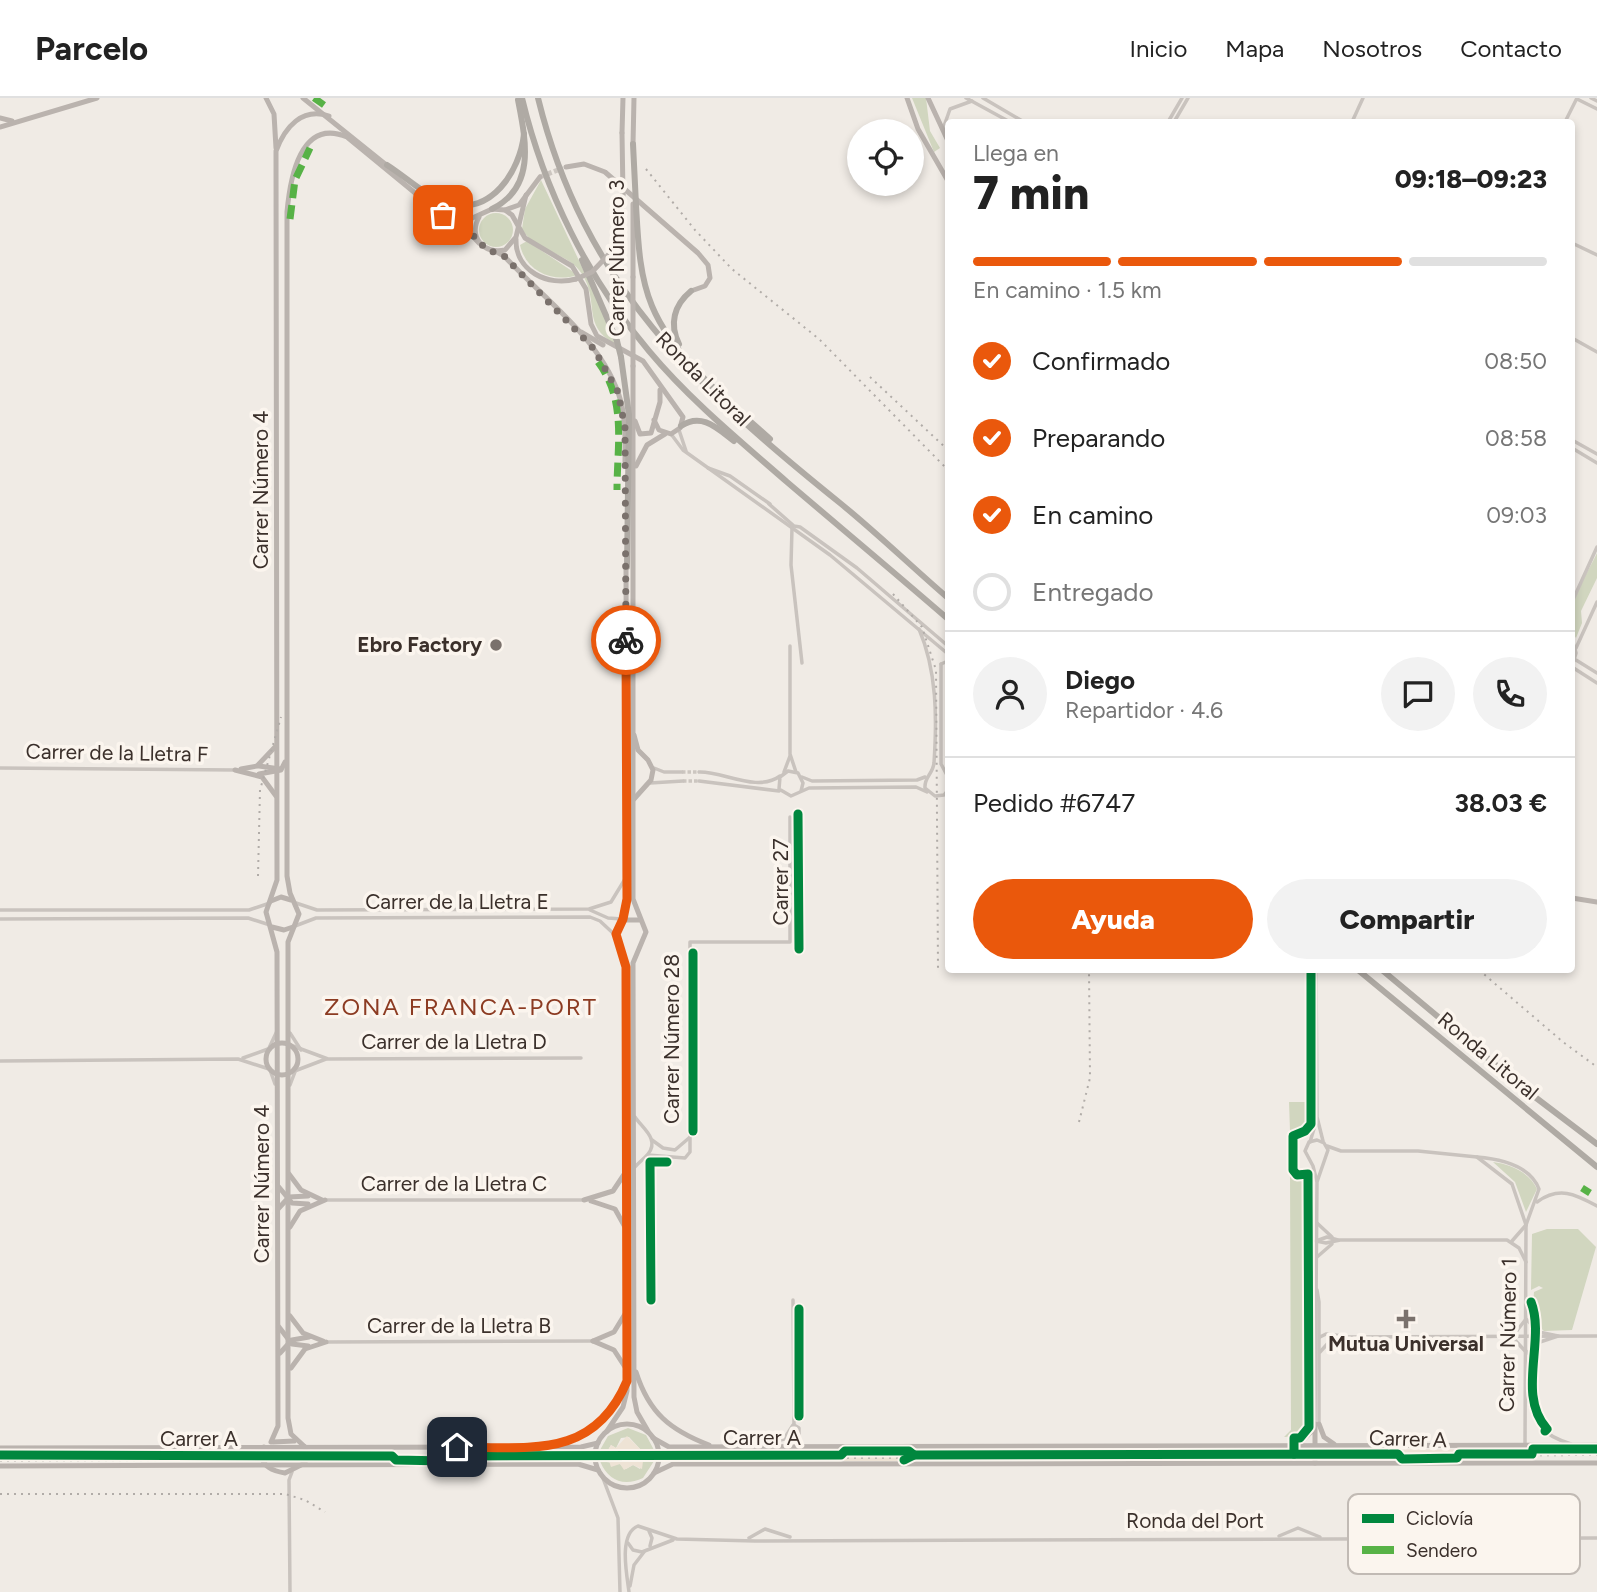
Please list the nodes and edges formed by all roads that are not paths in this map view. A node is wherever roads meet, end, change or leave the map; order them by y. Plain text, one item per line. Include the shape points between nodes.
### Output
1 (97, 98) edge
2 (266, 98) edge
3 (303, 98) edge
4 (520, 98) edge
5 (538, 98) edge
6 (623, 98) edge
7 (634, 98) edge
8 (909, 98) edge
9 (928, 98) edge
10 (967, 98) edge
11 (983, 98) edge
12 (1182, 98) edge
13 (1188, 98) edge
14 (1577, 98) edge
15 (1591, 98) edge
16 (1362, 99) edge
17 (972, 100) junction
18 (1597, 101) edge
19 (1597, 109) edge
20 (523, 114) junction
21 (329, 116) junction
22 (0, 118) edge
23 (947, 119) edge
24 (1005, 119) edge
25 (1019, 119) edge
26 (1170, 119) edge
27 (1176, 119) edge
28 (1353, 119) edge
29 (1566, 119) edge
30 (19, 121) junction
31 (945, 123) edge
32 (0, 127) edge
33 (942, 131) junction
34 (524, 134) junction
35 (945, 136) edge
36 (633, 144) joint
37 (276, 151) junction
38 (387, 165) junction
39 (566, 167) tunnel mouth
40 (945, 176) edge
41 (540, 177) tunnel mouth
42 (526, 195) junction
43 (634, 204) junction
44 (492, 209) junction
45 (505, 210) junction
46 (481, 215) junction
47 (568, 225) junction
48 (518, 227) junction
49 (516, 237) junction
50 (479, 243) junction
51 (1575, 244) edge
52 (495, 251) junction
53 (1597, 255) edge
54 (691, 291) joint
55 (565, 318) junction
56 (1575, 340) edge
57 (616, 344) junction
58 (1597, 352) edge
59 (690, 360) junction
60 (659, 385) junction
61 (675, 405) junction
62 (658, 408) junction
63 (633, 411) junction
64 (654, 420) junction
65 (681, 427) junction
66 (669, 434) junction
67 (1575, 442) edge
68 (1575, 450) edge
69 (686, 451) junction
70 (1597, 454) edge
71 (1597, 463) edge
72 (767, 464) junction
73 (708, 468) junction
74 (719, 478) junction
75 (633, 480) junction
76 (817, 484) junction
77 (747, 489) junction
78 (769, 504) junction
79 (793, 527) junction
80 (828, 547) junction
81 (1597, 548) edge
82 (626, 567) junction
83 (945, 595) edge
84 (1575, 596) edge
85 (1597, 602) edge
86 (945, 616) edge
87 (918, 628) junction
88 (945, 644) edge
89 (790, 646) dead end
90 (1576, 648) joint
91 (945, 651) edge
92 (931, 659) junction
93 (1576, 660) joint
94 (945, 662) edge
95 (802, 663) dead end
96 (941, 664) junction
97 (1575, 669) edge
98 (1597, 673) edge
99 (1597, 683) edge
100 (632, 726) junction
101 (277, 742) junction
102 (790, 754) junction
103 (288, 755) junction
104 (257, 766) junction
105 (652, 766) junction
106 (0, 768) edge
107 (234, 770) junction
108 (279, 770) junction
109 (945, 770) edge
110 (682, 772) tunnel mouth
111 (699, 772) tunnel mouth
112 (256, 773) junction
113 (783, 774) junction
114 (799, 774) junction
115 (928, 774) junction
116 (945, 776) edge
117 (287, 780) junction
118 (683, 781) tunnel mouth
119 (699, 781) tunnel mouth
120 (648, 784) junction
121 (801, 791) junction
122 (781, 792) junction
123 (927, 792) junction
124 (945, 792) edge
125 (277, 799) junction
126 (633, 802) junction
127 (790, 817) dead end
128 (627, 873) junction
129 (1575, 895) edge
130 (1575, 898) edge
131 (1579, 898) junction
132 (271, 901) junction
133 (293, 901) junction
134 (1597, 902) edge
135 (0, 910) edge
136 (584, 910) junction
137 (0, 919) edge
138 (623, 919) junction
139 (639, 920) junction
140 (270, 925) junction
141 (293, 927) junction
142 (616, 936) junction
143 (620, 943) junction
144 (639, 946) junction
145 (1316, 973) edge
146 (1362, 973) edge
147 (1386, 973) edge
148 (277, 1029) junction
149 (278, 1045) junction
150 (296, 1048) junction
151 (269, 1049) junction
152 (581, 1058) dead end
153 (238, 1059) junction
154 (328, 1059) junction
155 (0, 1061) edge
156 (269, 1069) junction
157 (295, 1070) junction
158 (278, 1072) junction
159 (278, 1090) junction
160 (633, 1109) junction
161 (1317, 1117) junction
162 (1546, 1127) junction
163 (690, 1137) junction
164 (651, 1139) junction
165 (1310, 1142) junction
166 (1325, 1144) junction
167 (1597, 1144) edge
168 (648, 1155) junction
169 (1477, 1157) junction
170 (1324, 1159) junction
171 (1311, 1161) junction
172 (1597, 1167) edge
173 (626, 1168) junction
174 (288, 1170) junction
175 (633, 1172) junction
176 (1597, 1173) edge
177 (1317, 1182) junction
178 (278, 1186) junction
179 (288, 1199) junction
180 (315, 1200) junction
181 (325, 1200) joint
182 (584, 1200) junction
183 (1535, 1203) junction
184 (1597, 1206) edge
185 (278, 1210) junction
186 (1317, 1222) junction
187 (1526, 1225) junction
188 (626, 1231) junction
189 (288, 1233) junction
190 (1334, 1238) junction
191 (1316, 1241) junction
192 (1340, 1241) junction
193 (1512, 1241) junction
194 (1316, 1258) junction
195 (1527, 1267) junction
196 (1316, 1288) junction
197 (793, 1300) dead end
198 (1314, 1302) junction
199 (627, 1308) junction
200 (289, 1313) junction
201 (1526, 1319) junction
202 (1320, 1321) junction
203 (278, 1325) junction
204 (1512, 1336) junction
205 (1558, 1336) junction
206 (1597, 1336) edge
207 (1335, 1337) junction
208 (1527, 1337) junction
209 (312, 1338) junction
210 (1322, 1338) junction
211 (288, 1342) junction
212 (326, 1342) junction
213 (593, 1342) junction
214 (312, 1345) junction
215 (1320, 1352) junction
216 (1527, 1353) junction
217 (278, 1356) junction
218 (1315, 1357) junction
219 (634, 1366) junction
220 (627, 1372) junction
221 (289, 1374) junction
222 (627, 1381) junction
223 (1527, 1385) junction
224 (794, 1425) junction
225 (1316, 1425) junction
226 (607, 1431) junction
227 (648, 1431) junction
228 (653, 1438) junction
229 (271, 1442) junction
230 (297, 1442) junction
231 (598, 1443) junction
232 (1525, 1445) junction
233 (1574, 1445) junction
234 (1597, 1445) edge
235 (804, 1446) junction
236 (1296, 1446) junction
237 (1315, 1446) junction
238 (1337, 1446) junction
239 (264, 1447) junction
240 (304, 1447) junction
241 (548, 1447) junction
242 (712, 1447) junction
243 (757, 1447) junction
244 (0, 1448) edge
245 (1315, 1463) junction
246 (1525, 1463) junction
247 (1597, 1463) edge
248 (265, 1465) junction
249 (303, 1465) junction
250 (0, 1466) edge
251 (600, 1471) junction
252 (292, 1472) junction
253 (654, 1473) junction
254 (647, 1529) junction
255 (1278, 1537) junction
256 (1322, 1537) junction
257 (1348, 1537) edge
258 (747, 1538) junction
259 (793, 1538) junction
260 (677, 1539) junction
261 (627, 1541) junction
262 (646, 1550) junction
263 (629, 1591) edge
264 (290, 1592) edge
265 (620, 1592) edge

1 - 30 main road
2 - 37 main road, Carrer Número 4 via 274,114
3 - 21 main road
4 - 20 highway, Ronda Litoral
5 - 76 highway, Ronda Litoral via 581,218 638,311 709,391
6 - 49 main road, Carrer Número 3, bridge via 621,228 610,253 592,272 555,281 533,273 520,258
7 - 36 main road
8 - 40 main road via 918,129
9 - 33 main road
10 - 17 street
11 - 25 street
12 - 26 street
13 - 27 street
14 - 19 street
14 - 29 street
15 - 18 street
16 - 28 street
17 - 23 street via 950,110
17 - 24 street
20 - 34 highway
20 - 47 highway, Ronda Litoral
21 - 37 main road via 311,112 300,117
21 - 38 main road
22 - 30 main road
30 - 32 main road
31 - 33 street
33 - 35 main road
34 - 38 highway via 520,162 505,184 488,198 469,204 443,201
34 - 44 highway via 521,179 508,199
36 - 43 highway, bridge
37 - 101 main road, Carrer Número 4
38 - 46 main road via 447,214 465,220
39 - 54 main road via 584,164 605,172 698,253 708,265 710,278 705,286
41 - 42 main road
42 - 45 main road via 517,207
42 - 48 main road
43 - 59 highway via 651,305
43 - 63 main road, Carrer Número 3, bridge
44 - 45 main road
44 - 46 main road
45 - 48 main road
46 - 50 main road via 475,226
47 - 57 highway via 602,299
47 - 72 highway, Ronda Litoral via 603,289 649,351 693,398
48 - 49 main road
48 - 57 main road via 525,238 575,269 587,292 595,333
49 - 52 main road via 508,248
50 - 52 main road
50 - 103 main road, Carrer Número 4 via 466,228 430,206 351,140 332,132 313,138 302,152 287,212
51 - 53 street
52 - 55 main road
54 - 59 highway via 677,307 674,325 678,343
55 - 57 main road via 594,341
55 - 82 main road via 602,359 622,407
56 - 58 street
57 - 60 main road via 643,361
57 - 82 highway, bridge via 629,415
59 - 76 highway
60 - 61 main road
60 - 62 main road
61 - 62 main road
61 - 65 main road via 683,417
62 - 64 main road
63 - 64 main road via 642,435 652,431
63 - 75 main road, Carrer Número 3
64 - 66 main road via 656,427
65 - 66 main road
65 - 69 street
65 - 72 highway via 694,419 704,421
66 - 69 street
66 - 75 main road via 643,449
67 - 70 street
68 - 71 street
69 - 73 street
72 - 86 highway, Ronda Litoral
73 - 74 street
73 - 77 street
74 - 77 street via 724,475
74 - 79 street
75 - 100 main road, Carrer Número 3
76 - 83 highway, Ronda Litoral
77 - 78 street
78 - 79 street
78 - 80 street
79 - 80 street
79 - 87 street
79 - 95 street via 790,536
80 - 88 street
81 - 84 street
82 - 128 main road
85 - 90 street
87 - 91 street
87 - 92 street
89 - 102 street
90 - 93 street
92 - 96 street
92 - 115 street via 935,695 933,767
93 - 98 street
94 - 96 street
96 - 109 street via 941,762
97 - 99 street
100 - 105 main road via 637,748
100 - 126 main road, Carrer Número 3
101 - 104 main road
101 - 108 main road, Carrer Número 4
102 - 113 street
102 - 114 street
103 - 108 main road
103 - 117 main road, Carrer Número 4
104 - 107 main road
104 - 108 main road
105 - 110 street
105 - 120 main road
106 - 107 street, Carrer de la Lletra F
107 - 112 main road
108 - 112 main road
108 - 117 main road
108 - 125 main road, Carrer Número 4
111 - 113 street via 737,780 771,780
112 - 125 main road via 271,785
113 - 114 street
113 - 122 street via 778,785
114 - 115 street via 812,780 917,780
114 - 121 street
115 - 116 street
115 - 123 street
117 - 133 main road, Carrer Número 4 via 287,876
118 - 120 street
119 - 122 street
120 - 126 main road
121 - 122 street via 791,796
121 - 123 street via 919,787
123 - 124 street via 935,796
125 - 132 main road, Carrer Número 4 via 277,880
126 - 139 main road, Carrer Número 3 via 633,904
127 - 163 street, Carrer Número 28 via 790,942 690,942
128 - 136 street, Carrer de la Lletra E via 611,902
128 - 138 main road
129 - 131 main road
130 - 131 main road
131 - 134 main road
132 - 133 main road via 284,897
132 - 135 street via 249,910
132 - 140 main road via 266,912
133 - 136 street, Carrer de la Lletra E via 317,910
133 - 141 main road via 299,914
136 - 138 street, Carrer de la Lletra E
137 - 140 street via 248,918
138 - 139 main road
138 - 142 main road
139 - 144 main road via 646,932
140 - 141 main road via 278,930
140 - 148 main road, Carrer Número 4 via 277,946
141 - 142 street, Carrer de la Lletra E via 316,918 590,918
141 - 150 main road, Carrer Número 4 via 288,942 288,1027
142 - 143 main road
143 - 144 main road
143 - 173 main road via 626,967
144 - 160 main road via 633,963
145 - 161 street
146 - 162 highway, Ronda Litoral
147 - 167 highway, Ronda Litoral
148 - 149 main road, Carrer Número 4
148 - 151 street
149 - 150 main road
149 - 151 main road
149 - 158 main road, Carrer Número 4
150 - 154 street, Carrer de la Lletra D
150 - 157 main road, Carrer Número 4
150 - 157 main road
151 - 153 street
151 - 156 main road via 265,1059
152 - 154 street, Carrer de la Lletra D
153 - 155 street
153 - 156 street
154 - 157 street, Carrer de la Lletra D
156 - 158 main road
156 - 159 street
157 - 158 main road
157 - 174 main road, Carrer Número 4 via 288,1090
158 - 159 main road, Carrer Número 4
159 - 178 main road, Carrer Número 4
160 - 164 street
160 - 175 main road
161 - 165 street
161 - 166 street
162 - 172 highway, Ronda Litoral
162 - 176 highway
163 - 164 street via 675,1150
163 - 168 street via 687,1157
164 - 168 street
165 - 166 street
165 - 171 street via 1305,1151
166 - 169 street via 1341,1151
166 - 170 street
168 - 175 street
169 - 183 street via 1511,1163 1528,1174 1539,1189
169 - 187 street via 1512,1184
170 - 171 street
170 - 177 street
171 - 177 street
173 - 182 main road via 613,1191
173 - 188 main road
174 - 179 main road, Carrer Número 4
174 - 180 main road via 299,1188
175 - 219 main road
177 - 186 street
178 - 179 main road
178 - 185 main road, Carrer Número 4
179 - 180 main road via 300,1195
179 - 180 main road via 298,1205
179 - 185 main road
179 - 189 main road, Carrer Número 4
180 - 181 main road
180 - 189 main road via 296,1216
181 - 182 street, Carrer de la Lletra C
182 - 188 main road via 611,1207
183 - 184 street via 1566,1192
183 - 187 street
185 - 203 main road, Carrer Número 4
186 - 190 street
186 - 191 street
187 - 193 street
187 - 195 street, Carrer Número 1
188 - 199 main road
189 - 200 main road, Carrer Número 4
190 - 191 street
190 - 192 street
191 - 192 street
191 - 194 street
192 - 193 street
192 - 194 street
193 - 195 street
194 - 196 street
195 - 201 street, Carrer Número 1
196 - 198 street
196 - 202 street
197 - 224 street
198 - 210 street
198 - 218 street
199 - 213 main road via 618,1329
199 - 220 main road
200 - 209 main road via 297,1328
200 - 211 main road, Carrer Número 4
201 - 204 street
201 - 205 street via 1539,1332
201 - 208 street, Carrer Número 1
202 - 207 street
202 - 210 street
203 - 211 main road
203 - 217 main road, Carrer Número 4
204 - 207 street
204 - 208 street
204 - 216 street
205 - 206 street
205 - 208 street
205 - 216 street via 1537,1343
207 - 210 street
207 - 215 street
208 - 216 street, Carrer Número 1
209 - 211 main road
209 - 212 main road
210 - 215 street
210 - 218 street
211 - 214 main road via 298,1347
211 - 217 main road
211 - 221 main road, Carrer Número 4
212 - 213 street, Carrer de la Lletra B
212 - 214 main road
213 - 220 main road via 614,1350
214 - 221 main road via 295,1359
215 - 225 street
216 - 223 street, Carrer Número 1
217 - 229 main road, Carrer Número 4 via 278,1431
218 - 225 street
219 - 227 main road via 635,1405
219 - 242 main road via 648,1402 661,1419
220 - 222 main road
221 - 230 main road, Carrer Número 4 via 288,1425
222 - 226 main road via 625,1401
222 - 241 main road via 613,1409 599,1424
223 - 232 street, Carrer Número 1
223 - 233 street, Carrer Número 1 via 1530,1411 1538,1427
224 - 235 street
224 - 243 street via 784,1439
225 - 236 main road
225 - 237 main road
225 - 238 main road
226 - 227 main road via 628,1423
226 - 231 main road
227 - 228 main road
228 - 242 main road, Carrer A via 669,1447
228 - 253 main road via 659,1455
229 - 230 main road
229 - 239 main road
230 - 240 main road
231 - 241 main road
231 - 251 main road via 595,1457
232 - 233 main road, Carrer A
232 - 238 main road, Carrer A
232 - 246 main road
233 - 234 main road, Carrer A
235 - 236 main road, Carrer A
235 - 243 main road, Carrer A
236 - 237 main road, Carrer A
237 - 238 main road, Carrer A
237 - 245 main road
239 - 240 main road, Carrer A
239 - 244 main road, Carrer A
239 - 248 main road
240 - 241 main road, Carrer A
240 - 249 main road via 307,1457
242 - 243 main road, Carrer A
245 - 246 main road, Carrer A
245 - 253 main road, Carrer A via 673,1464
246 - 247 main road, Carrer A
248 - 249 main road, Carrer A
248 - 250 main road, Carrer A
248 - 252 main road via 281,1473
249 - 251 main road, Carrer A via 578,1464
249 - 252 main road
251 - 253 main road via 612,1484 627,1488
251 - 265 street via 618,1518
252 - 264 street
254 - 260 street
254 - 261 street via 633,1528
254 - 262 street via 652,1538
255 - 256 street, Ronda del Port
255 - 256 street, Ronda del Port via 1298,1528
255 - 259 street, Ronda del Port
256 - 257 street, Ronda del Port
258 - 259 street, Ronda del Port
258 - 259 street, Ronda del Port via 765,1529
258 - 260 street, Ronda del Port
260 - 262 street
261 - 262 street via 634,1550
261 - 263 street
262 - 263 street via 634,1565

